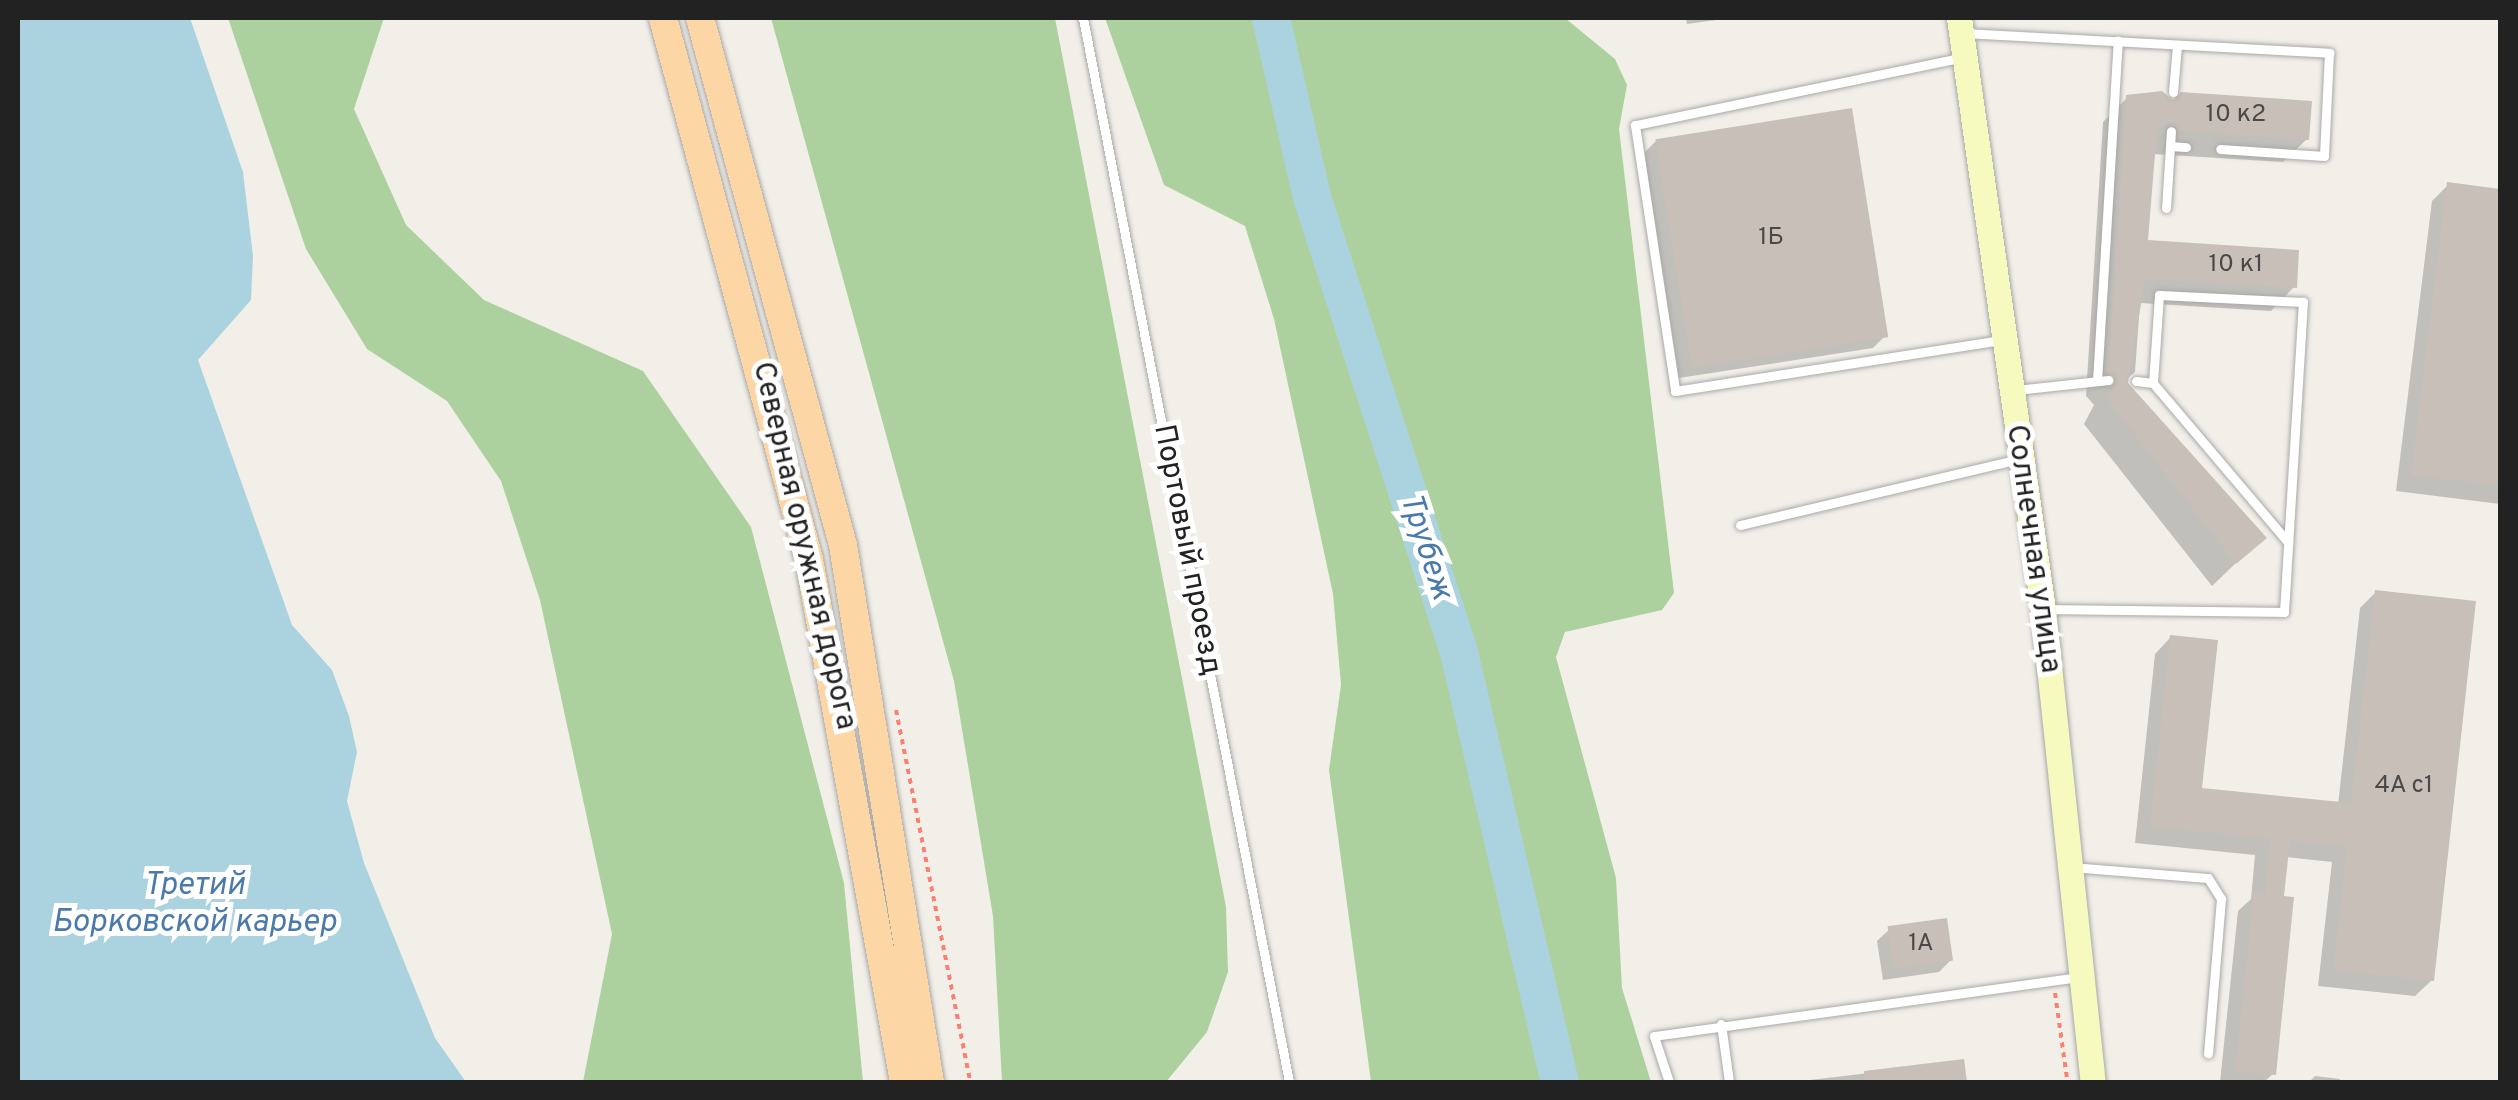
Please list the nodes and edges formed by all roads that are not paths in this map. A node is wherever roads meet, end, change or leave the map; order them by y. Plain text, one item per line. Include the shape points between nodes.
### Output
1 (664, 18) edge
2 (700, 18) edge
3 (1083, 18) edge
4 (1962, 35) edge
5 (2118, 41) junction
6 (2177, 44) junction
7 (2174, 92) dead end
8 (2171, 131) dead end
9 (2170, 146) junction
10 (2186, 147) dead end
11 (2220, 149) dead end
12 (2166, 208) dead end
13 (2004, 340) junction
14 (2136, 381) dead end
15 (2154, 382) junction
16 (2011, 390) junction
17 (2020, 459) junction
18 (1740, 525) dead end
19 (2288, 542) junction
20 (2043, 609) junction
21 (2070, 867) junction
22 (2082, 977) junction
23 (1721, 1024) junction
24 (2208, 1054) dead end
25 (904, 1082) edge
26 (930, 1082) edge
27 (1289, 1082) edge
28 (1669, 1082) edge
29 (1729, 1082) edge
30 (2093, 1082) edge

1 - 25 main road, Северная оружная дорога via 813,578
2 - 26 main road via 843,545
3 - 27 lane, Портовый проезд
4 - 5 lane
4 - 13 main road, Солнечная улица
4 - 13 lane via 1635,125 1675,391
5 - 6 lane
5 - 16 lane via 2102,381
6 - 7 lane
6 - 11 lane via 2330,53 2324,156
8 - 9 lane
9 - 10 lane
9 - 12 lane
13 - 16 main road, Солнечная улица
14 - 15 lane
15 - 19 lane
15 - 19 lane via 2159,295 2304,302
16 - 17 main road, Солнечная улица
17 - 18 lane
17 - 20 main road, Солнечная улица
19 - 20 lane via 2284,612
20 - 21 main road, Солнечная улица
21 - 22 main road, Солнечная улица
21 - 24 lane via 2208,878 2221,899
22 - 23 lane
22 - 30 main road, Солнечная улица
23 - 28 lane via 1654,1036
23 - 29 lane

